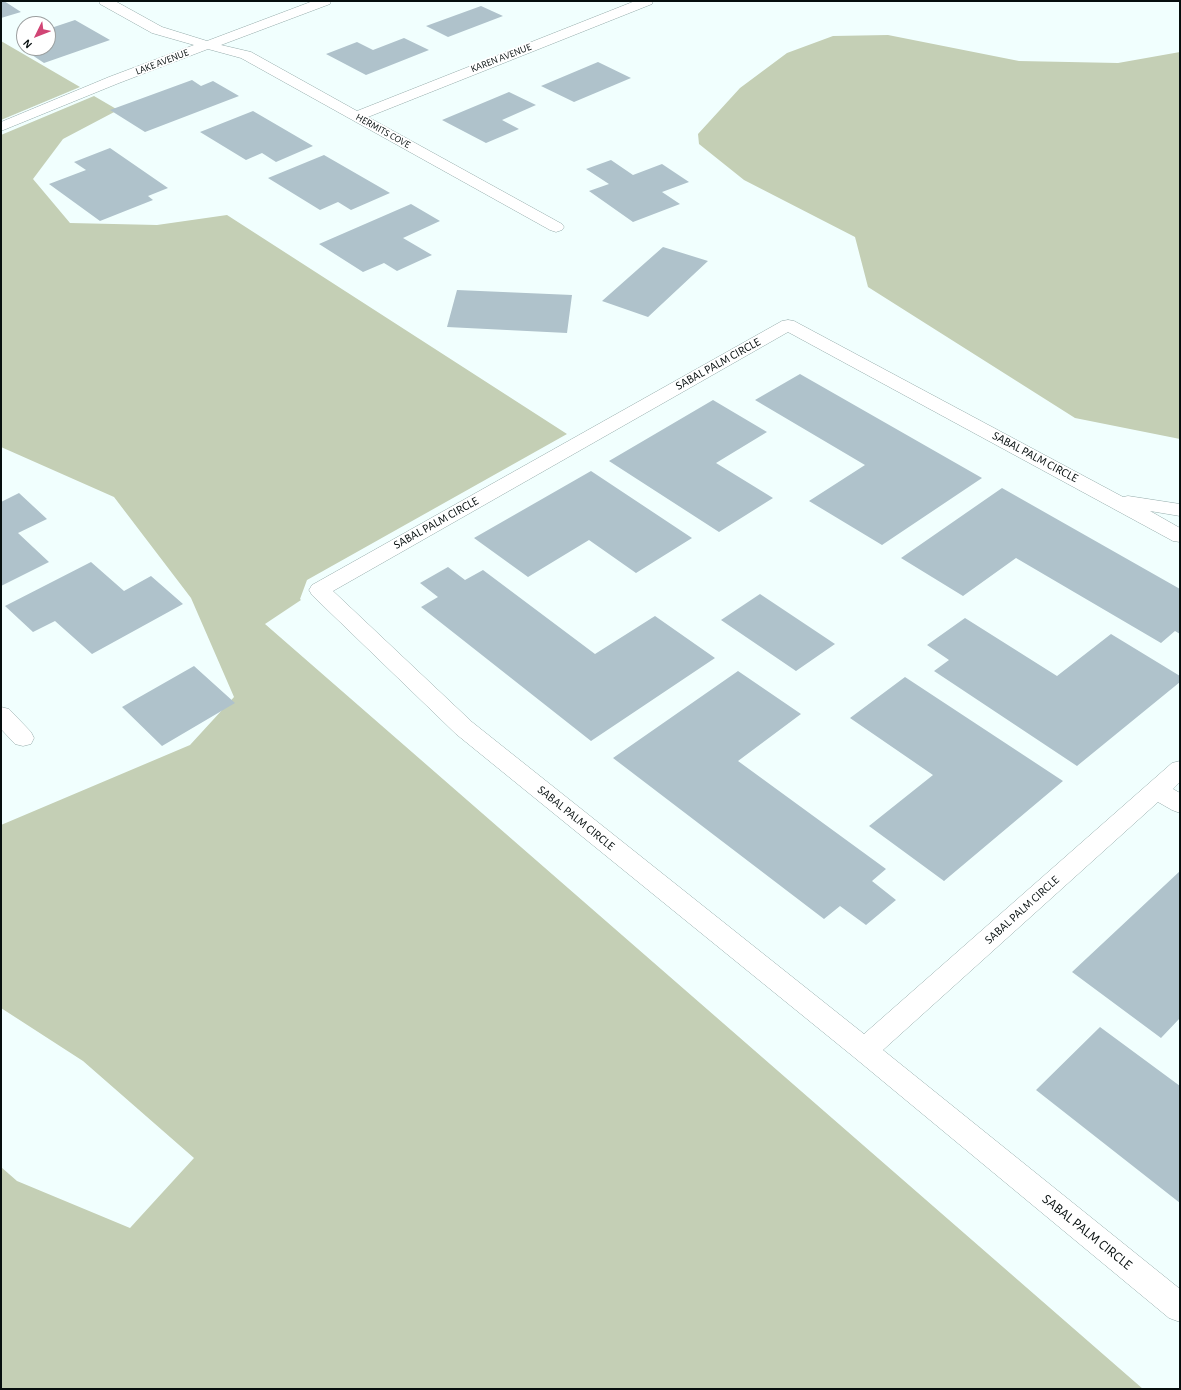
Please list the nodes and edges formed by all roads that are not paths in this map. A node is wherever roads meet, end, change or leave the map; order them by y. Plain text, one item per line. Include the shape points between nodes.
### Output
1 (105, 1) edge
2 (324, 1) edge
3 (647, 1) edge
4 (206, 45) junction
5 (356, 116) junction
6 (1, 127) edge
7 (556, 227) dead end
8 (1112, 499) junction
9 (1180, 510) edge
10 (1180, 536) edge
11 (1, 715) edge
12 (23, 738) dead end
13 (1180, 769) edge
14 (1157, 790) junction
15 (1180, 804) edge
16 (864, 1050) junction
17 (1180, 1308) edge

1 - 4 street, HERMITS COVE via 157,30
2 - 4 street, LAKE AVENUE
3 - 5 street, KAREN AVENUE
4 - 5 street, HERMITS COVE via 246,55
4 - 6 street, LAKE AVENUE
5 - 7 street, HERMITS COVE
8 - 9 street
8 - 10 street, SABAL PALM CIRCLE
8 - 16 street, SABAL PALM CIRCLE via 788,325 319,590 464,728
11 - 12 street
13 - 14 street, SABAL PALM CIRCLE
14 - 15 street
14 - 16 street, SABAL PALM CIRCLE
16 - 17 street, SABAL PALM CIRCLE

